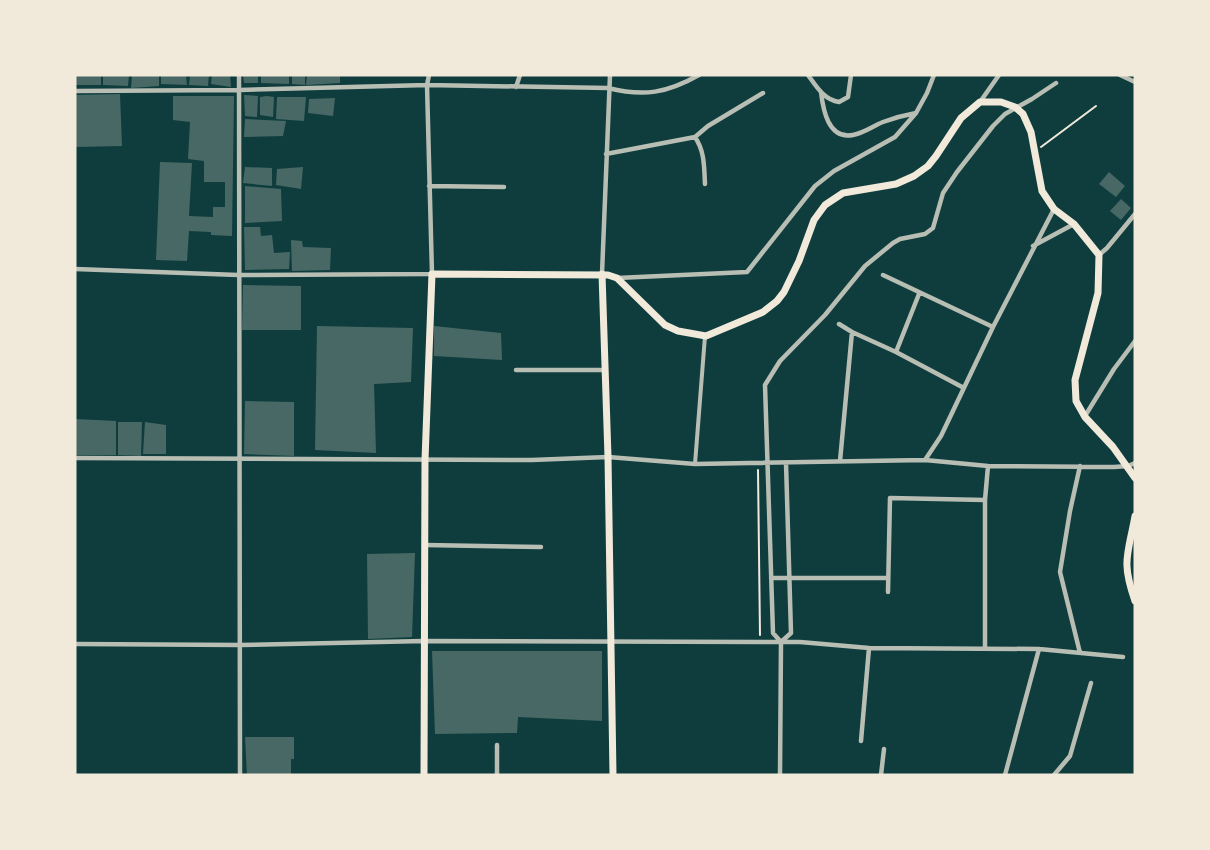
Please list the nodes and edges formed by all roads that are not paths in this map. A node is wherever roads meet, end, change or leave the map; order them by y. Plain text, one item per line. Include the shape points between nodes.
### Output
1 (238, 75) edge
2 (429, 75) edge
3 (520, 75) edge
4 (610, 75) edge
5 (699, 75) edge
6 (808, 75) edge
7 (851, 75) edge
8 (934, 75) edge
9 (999, 75) edge
10 (1120, 75) edge
11 (1135, 82) edge
12 (1056, 83) dead end
13 (427, 85) junction
14 (516, 87) junction
15 (608, 88) junction
16 (239, 90) junction
17 (75, 91) edge
18 (821, 92) junction
19 (763, 93) dead end
20 (980, 102) junction
21 (916, 113) junction
22 (695, 137) junction
23 (606, 154) junction
24 (705, 184) dead end
25 (429, 186) junction
26 (504, 187) dead end
27 (1054, 209) junction
28 (1135, 214) edge
29 (1074, 224) junction
30 (1033, 246) junction
31 (1099, 255) junction
32 (75, 269) edge
33 (432, 274) junction
34 (602, 274) junction
35 (238, 275) junction
36 (883, 275) dead end
37 (617, 278) junction
38 (919, 294) junction
39 (839, 324) dead end
40 (993, 327) junction
41 (852, 333) junction
42 (705, 336) junction
43 (1135, 341) edge
44 (896, 351) junction
45 (516, 370) dead end
46 (605, 370) junction
47 (963, 388) junction
48 (1085, 417) junction
49 (609, 457) junction
50 (75, 458) edge
51 (238, 459) junction
52 (425, 460) junction
53 (925, 460) junction
54 (840, 461) junction
55 (786, 463) junction
56 (695, 464) junction
57 (766, 464) junction
58 (1131, 464) edge
59 (988, 466) junction
60 (1080, 466) junction
61 (1135, 478) edge
62 (986, 500) junction
63 (1135, 516) edge
64 (425, 545) junction
65 (541, 547) dead end
66 (789, 577) junction
67 (771, 578) junction
68 (888, 578) junction
69 (888, 592) dead end
70 (1135, 601) edge
71 (424, 641) junction
72 (610, 641) junction
73 (781, 642) junction
74 (75, 644) edge
75 (240, 645) junction
76 (869, 648) junction
77 (985, 648) junction
78 (1039, 649) junction
79 (1080, 653) junction
80 (1123, 657) dead end
81 (1091, 683) dead end
82 (861, 741) dead end
83 (497, 746) dead end
84 (884, 749) dead end
85 (240, 775) edge
86 (424, 775) edge
87 (497, 775) edge
88 (613, 775) edge
89 (780, 775) edge
90 (881, 775) edge
91 (1005, 775) edge
92 (1054, 775) edge

1 - 16 street
2 - 13 street
3 - 14 street
4 - 15 street
5 - 15 street via 656,93
6 - 18 street
7 - 18 street via 848,97 843,101 835,102
8 - 21 street
9 - 20 street
10 - 11 street
12 - 57 street via 1005,114 993,126 957,171 929,231 900,239 865,266 780,361 765,385
13 - 14 street
13 - 16 street
13 - 25 street
14 - 15 street
15 - 23 street
16 - 17 street
16 - 35 street
18 - 21 street via 827,123 845,136
19 - 22 street
20 - 27 main road via 1001,102 1023,114 1031,132 1042,191
20 - 42 main road via 961,118 928,166 914,176 896,184 843,193 825,205 814,220 795,269 777,301 754,316
21 - 37 street via 896,137 826,176 804,197 750,270 742,274
22 - 23 street
22 - 24 street via 703,156
23 - 34 street
25 - 26 street
25 - 33 street
27 - 29 main road
27 - 30 street
28 - 31 street
29 - 30 street
29 - 31 main road
30 - 40 street
31 - 48 main road via 1098,293 1074,380 1076,401
32 - 35 street
33 - 34 main road
33 - 35 street
33 - 52 main road
34 - 37 main road
34 - 46 main road
35 - 51 street
36 - 38 street
37 - 42 main road via 665,325
38 - 40 street
38 - 44 street
39 - 41 street
40 - 47 street
41 - 44 street
41 - 54 street
42 - 56 street
43 - 48 street
44 - 47 street
45 - 46 street
46 - 49 main road
47 - 53 street
48 - 58 main road
49 - 52 street
49 - 56 street
49 - 72 main road
50 - 51 street
51 - 52 street
51 - 75 street
52 - 64 main road
53 - 54 street
53 - 59 street
54 - 55 street
55 - 57 street
55 - 66 street
56 - 57 street
57 - 67 street
58 - 60 street
58 - 61 main road
59 - 60 street
59 - 62 street
60 - 79 street via 1060,572
62 - 68 street via 890,498
62 - 77 street
63 - 70 main road via 1125,566
64 - 65 street
64 - 71 main road
66 - 67 street
66 - 68 street
66 - 73 street via 791,633
67 - 73 street via 773,633
68 - 69 street
71 - 72 street
71 - 75 street
71 - 86 main road
72 - 73 street
72 - 88 main road
73 - 76 street
73 - 89 street
74 - 75 street
75 - 85 street
76 - 77 street
76 - 82 street
77 - 78 street
78 - 79 street
78 - 91 street
79 - 80 street
81 - 92 street via 1070,756
83 - 87 street
84 - 90 street

